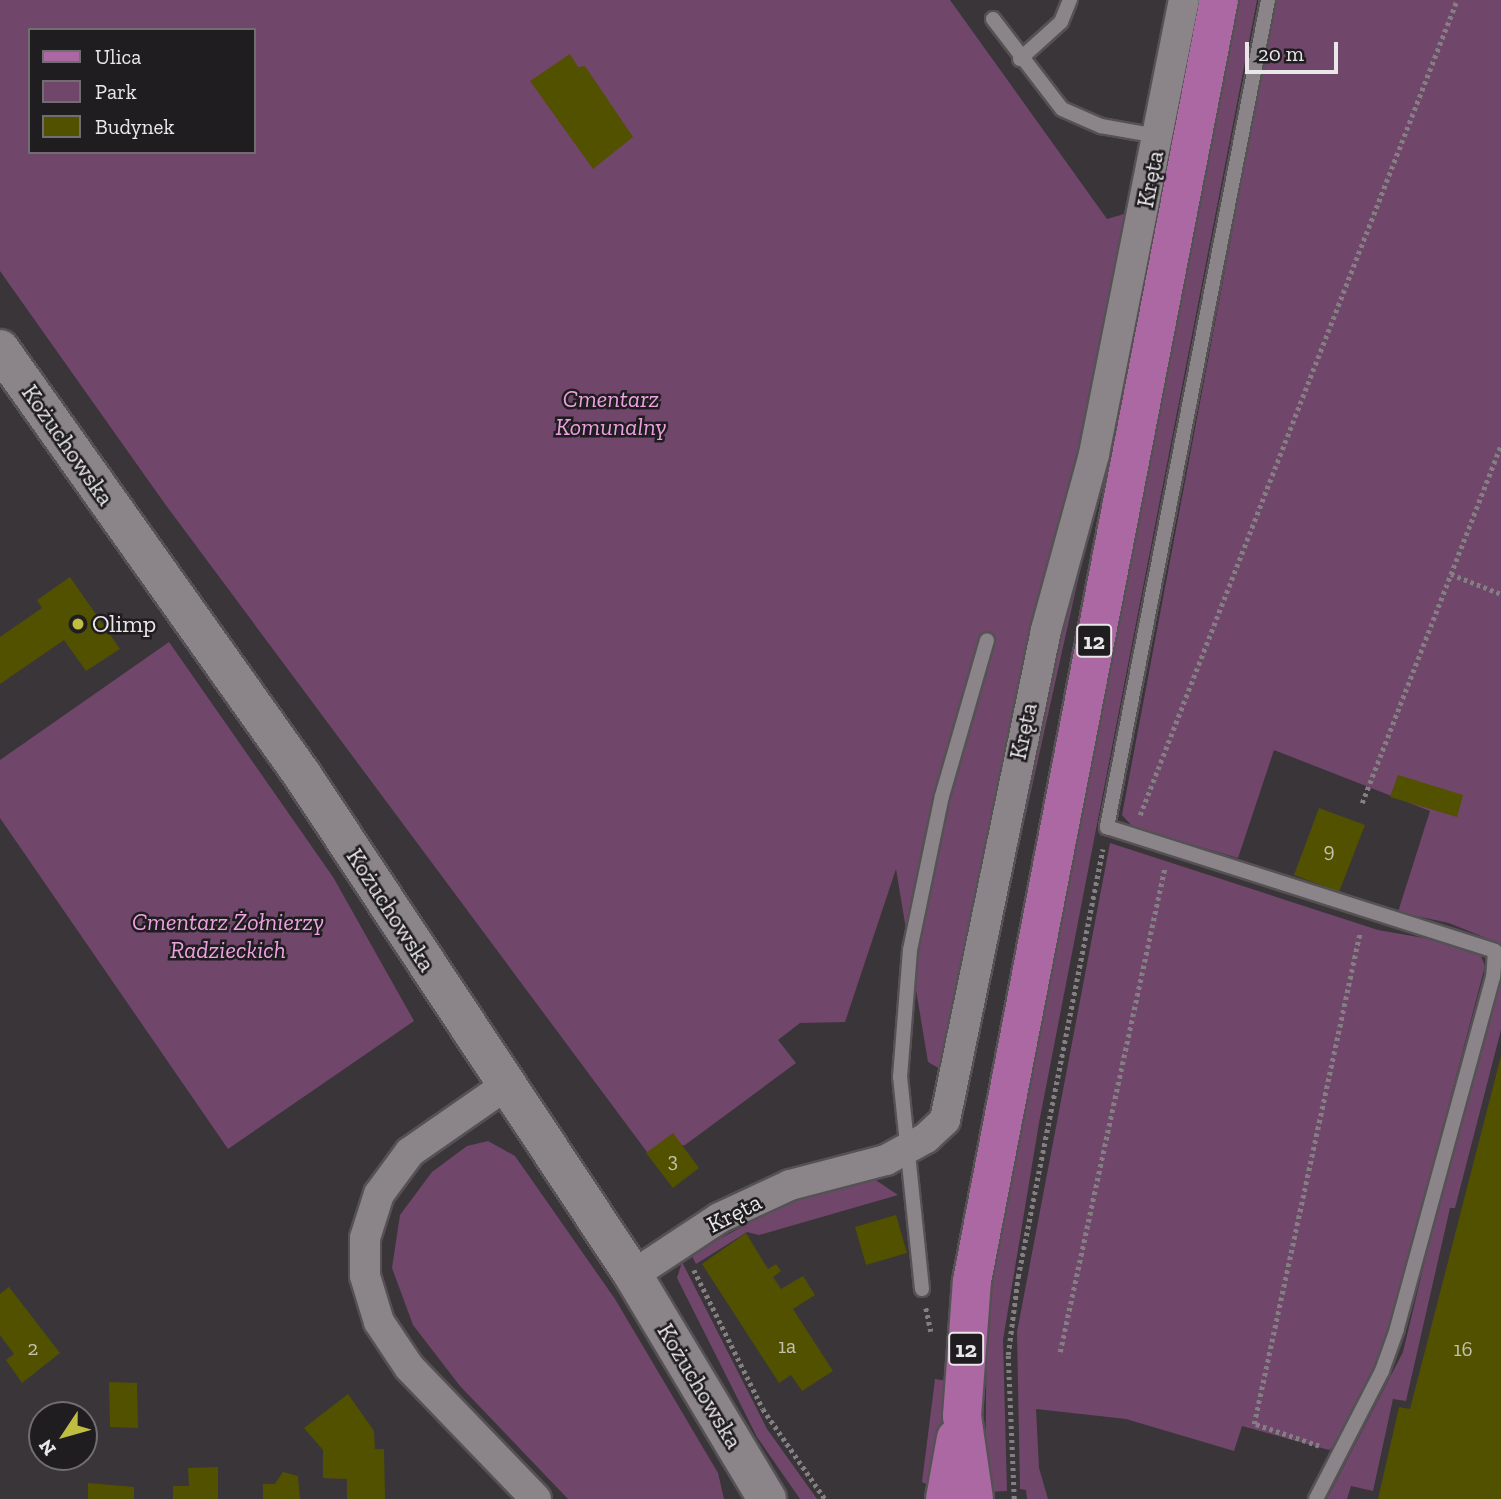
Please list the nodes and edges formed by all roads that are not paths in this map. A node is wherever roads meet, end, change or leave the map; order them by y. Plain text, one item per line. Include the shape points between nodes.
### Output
1 (1070, 0) edge
2 (1184, 0) edge
3 (1219, 0) edge
4 (1268, 0) edge
5 (993, 19) dead end
6 (1020, 59) junction
7 (1158, 136) junction
8 (0, 349) edge
9 (987, 640) dead end
10 (505, 1086) junction
11 (905, 1149) junction
12 (632, 1275) junction
13 (922, 1289) dead end
14 (962, 1416) junction
15 (768, 1495) edge
16 (536, 1499) edge
17 (945, 1499) edge
18 (974, 1499) edge
19 (1316, 1499) edge

1 - 6 lane via 1061,22
2 - 7 street, Kręta
3 - 14 main road, 12 via 990,1177 972,1282
4 - 19 lane via 1107,827 1495,951 1493,977 1397,1329
5 - 6 lane
6 - 7 lane via 1048,95 1078,119
7 - 11 street, Kręta via 1094,453 1046,630 979,932 945,1120
8 - 10 main road, Kożuchowska via 303,776
9 - 11 lane via 942,796 910,950 900,1077
10 - 12 main road, Kożuchowska
10 - 16 street via 410,1152 387,1184 365,1238 365,1276 379,1322 410,1367
11 - 12 street, Kręta via 790,1185 731,1213
11 - 13 lane
12 - 15 main road, Kożuchowska
14 - 17 main road, 12
14 - 18 main road, 12

